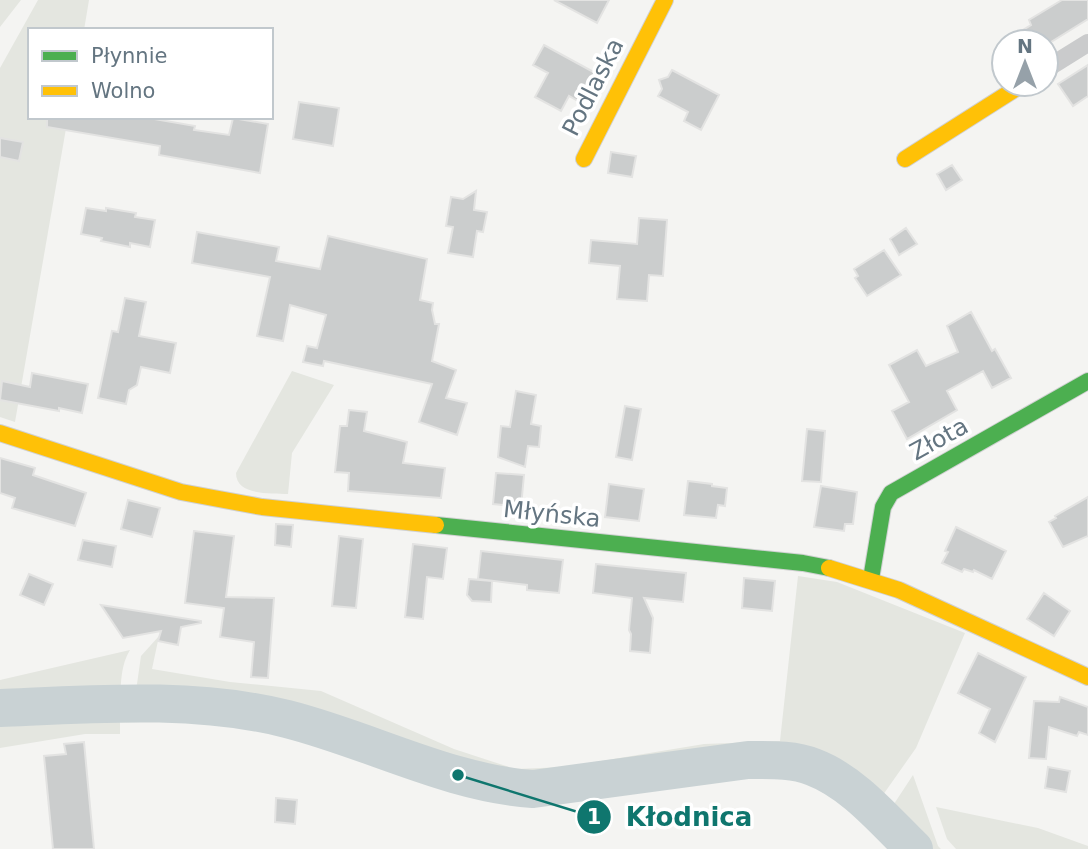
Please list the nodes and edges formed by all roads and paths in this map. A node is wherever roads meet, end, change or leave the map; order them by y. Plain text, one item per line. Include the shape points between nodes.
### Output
1 (665, 0) edge
2 (1088, 43) edge
3 (1060, 60) edge
4 (1001, 98) edge
5 (584, 159) dead end
6 (905, 159) dead end
7 (1088, 382) edge
8 (0, 433) edge
9 (871, 579) junction
10 (1088, 677) edge

1 - 5 street, Podlaska
2 - 3 street
4 - 6 street
7 - 9 street, Złota via 891,493 883,506
8 - 9 street, Młyńska via 181,492 251,505 803,563
9 - 10 street, Młyńska

